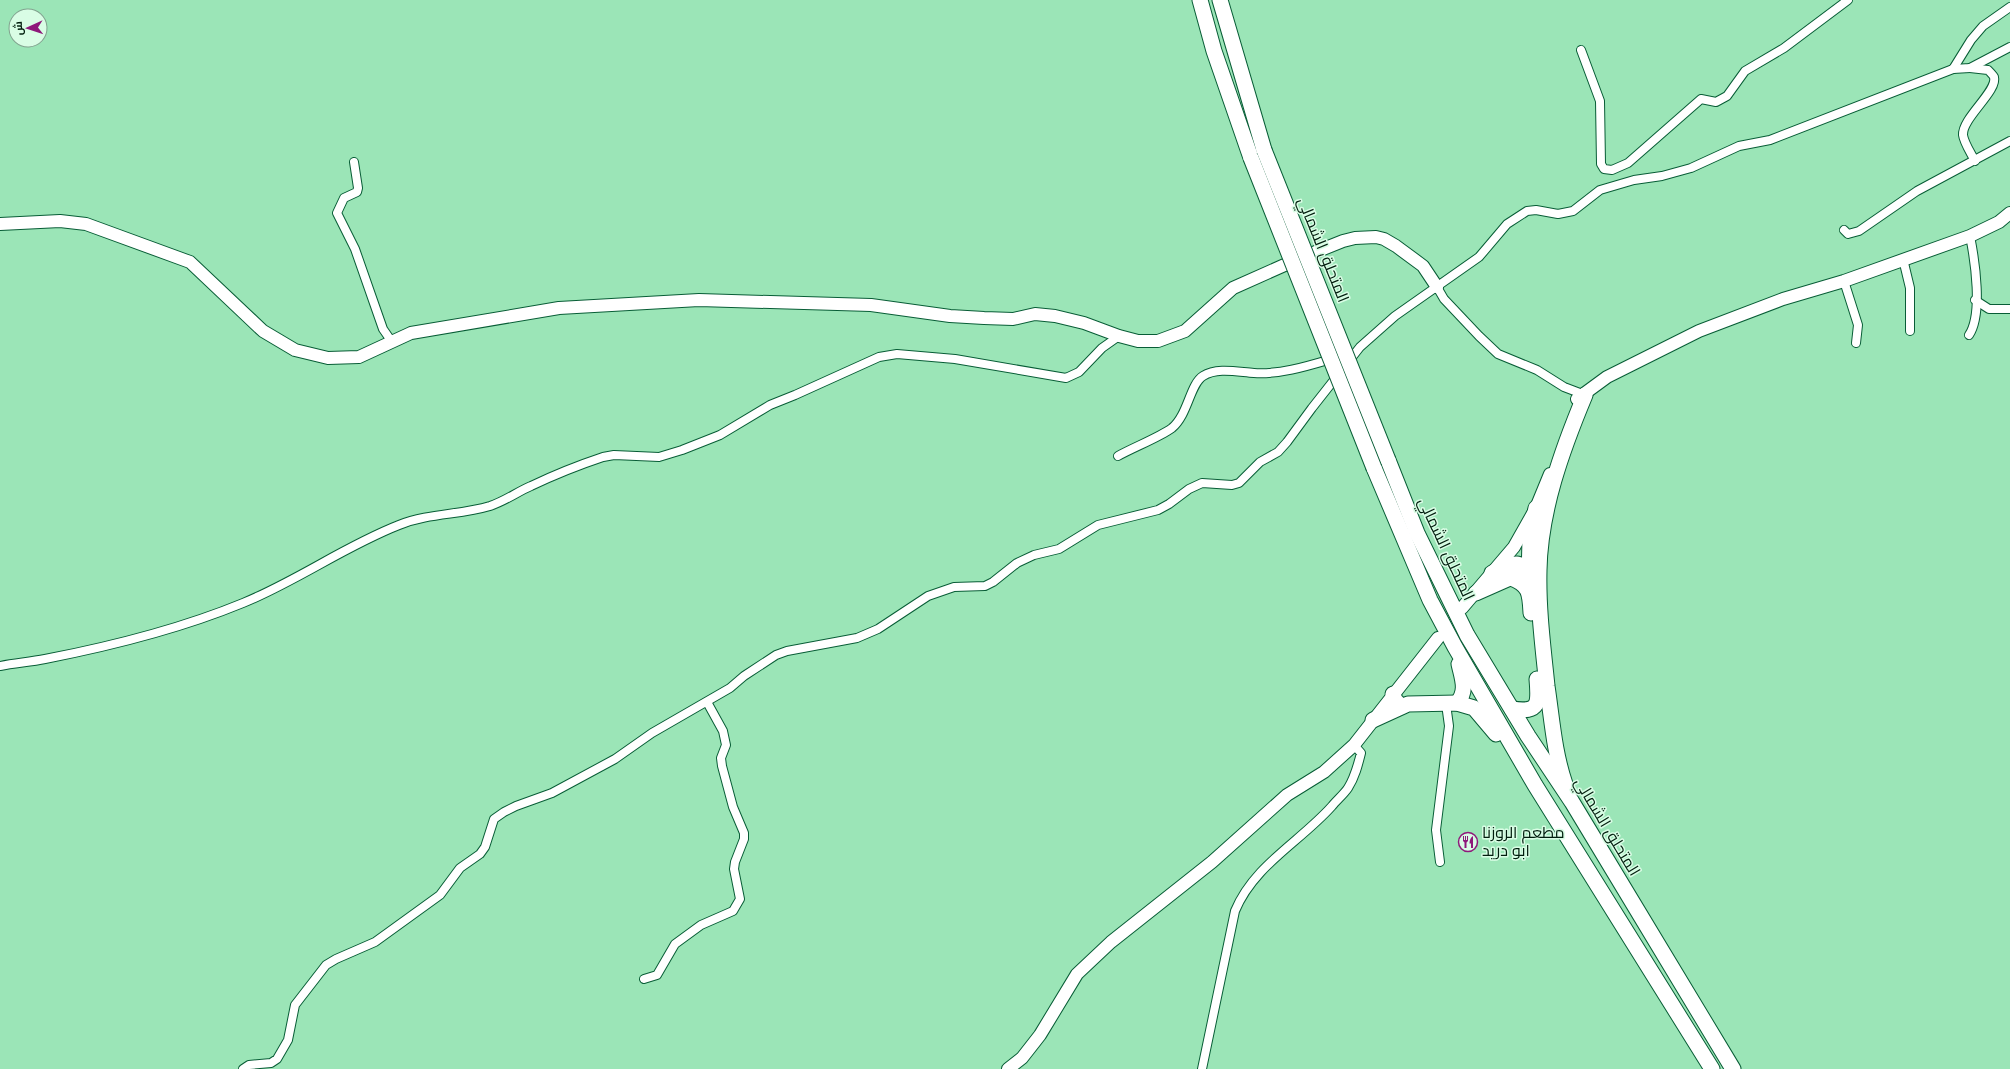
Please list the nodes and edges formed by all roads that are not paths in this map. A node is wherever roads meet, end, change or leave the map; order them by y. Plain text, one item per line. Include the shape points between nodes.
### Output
1 (1200, 0) edge
2 (1220, 0) edge
3 (1848, 0) edge
4 (2010, 7) edge
5 (2010, 47) edge
6 (1581, 50) dead end
7 (1970, 68) junction
8 (1953, 69) junction
9 (2010, 141) edge
10 (1258, 154) junction
11 (1975, 161) junction
12 (354, 162) dead end
13 (2010, 212) edge
14 (0, 224) edge
15 (1844, 230) dead end
16 (1970, 236) junction
17 (1903, 259) junction
18 (1844, 281) junction
19 (1436, 287) junction
20 (1975, 300) junction
21 (2010, 309) edge
22 (1910, 331) dead end
23 (1969, 335) dead end
24 (1119, 336) junction
25 (392, 342) junction
26 (1856, 343) dead end
27 (1356, 352) junction
28 (1585, 395) junction
29 (1118, 456) dead end
30 (1536, 508) junction
31 (1536, 565) junction
32 (1492, 573) junction
33 (1511, 578) junction
34 (1476, 593) junction
35 (1530, 597) junction
36 (1462, 608) dead end
37 (1438, 638) dead end
38 (1457, 651) junction
39 (0, 666) edge
40 (1397, 700) junction
41 (707, 702) junction
42 (1452, 703) junction
43 (1512, 709) junction
44 (1373, 720) joint
45 (1354, 745) junction
46 (1535, 785) junction
47 (1572, 802) junction
48 (1440, 862) dead end
49 (644, 979) dead end
50 (243, 1069) edge
51 (1008, 1069) edge
52 (1202, 1069) edge
53 (1712, 1069) edge
54 (1732, 1069) edge

1 - 10 highway, المتحلق الشمالي via 1214,51
2 - 10 highway, المتحلق الشمالي
3 - 6 street via 1784,48 1745,71 1727,96 1716,102 1701,99 1628,163 1612,170 1604,169 1602,164 1600,101
4 - 8 street via 1983,26
5 - 7 street
7 - 8 street
7 - 11 street via 1988,70 1994,77 1988,93 1964,127 1963,135
8 - 19 street via 1770,140 1739,146 1691,168 1600,190 1573,211 1558,214 1527,211 1507,224 1479,257
9 - 11 street
10 - 38 highway, المتحلق الشمالي, bridge via 1374,468 1430,600
10 - 43 highway, المتحلق الشمالي, bridge via 1417,533 1467,635
11 - 15 street via 1905,198 1859,231 1848,234
12 - 25 street via 357,192 344,198 337,213 356,249 382,328
13 - 16 street via 1999,222
14 - 25 street via 60,221 86,224 190,262 251,321 295,350 328,358 359,357
16 - 17 street
16 - 20 street via 1976,270
17 - 18 street
17 - 22 street via 1910,288
18 - 26 street via 1858,325
18 - 28 street via 1783,299 1699,331 1607,377 1595,384
19 - 24 street via 1423,266 1396,246 1384,239 1355,238 1304,256 1234,288 1195,323 1173,337 1158,341 1138,341
19 - 27 street via 1395,316
19 - 28 street via 1478,336 1498,354 1537,370 1564,387
20 - 21 street via 1989,309
20 - 23 street via 1974,326
24 - 25 street via 1084,323 1035,314 1014,319 984,318 871,305 699,300 559,308 411,333
24 - 39 street via 1102,348 1079,372 1066,378 955,359 897,354 880,357 796,396 770,405 720,435 682,450 659,457 603,457 532,485 493,505 429,516 400,524 277,587 229,608 169,629 43,659
27 - 29 street via 1278,372 1228,371 1201,376 1185,412 1172,428
27 - 41 street via 1287,442 1278,452 1260,462 1239,483 1202,483 1158,510 1098,525 1059,549 1017,564 985,586 942,590 911,606 878,629 857,638 776,655
28 - 30 street via 1575,400
28 - 31 highway via 1564,452 1545,517
30 - 31 highway via 1530,539
30 - 32 street via 1514,547
31 - 32 highway via 1508,565
31 - 33 highway
31 - 35 highway
31 - 47 highway via 1554,739 1560,768
32 - 34 street
33 - 34 highway
33 - 35 highway via 1522,582
34 - 36 street
35 - 43 highway via 1539,699 1536,706 1527,711
37 - 40 street
38 - 42 highway via 1464,687 1462,697
38 - 46 highway, المتحلق الشمالي
40 - 42 highway
40 - 44 highway
41 - 49 street via 723,732 726,745 721,758 722,766 733,807 744,833 734,869 740,899 733,911 701,925 675,944 657,975
41 - 50 street via 569,785 516,806 494,819 480,854 460,868 440,895 376,942 326,965 295,1005 288,1040 277,1059 270,1063 249,1065
42 - 46 highway via 1474,708
42 - 48 street via 1436,830
43 - 47 highway, المتحلق الشمالي
44 - 45 street
45 - 51 street via 1324,772 1287,795 1212,862 1111,942 1077,974 1040,1035 1022,1058
45 - 52 street via 1361,753 1348,788 1323,817 1254,878 1242,896 1235,911
46 - 53 highway, المتحلق الشمالي
47 - 54 highway, المتحلق الشمالي

